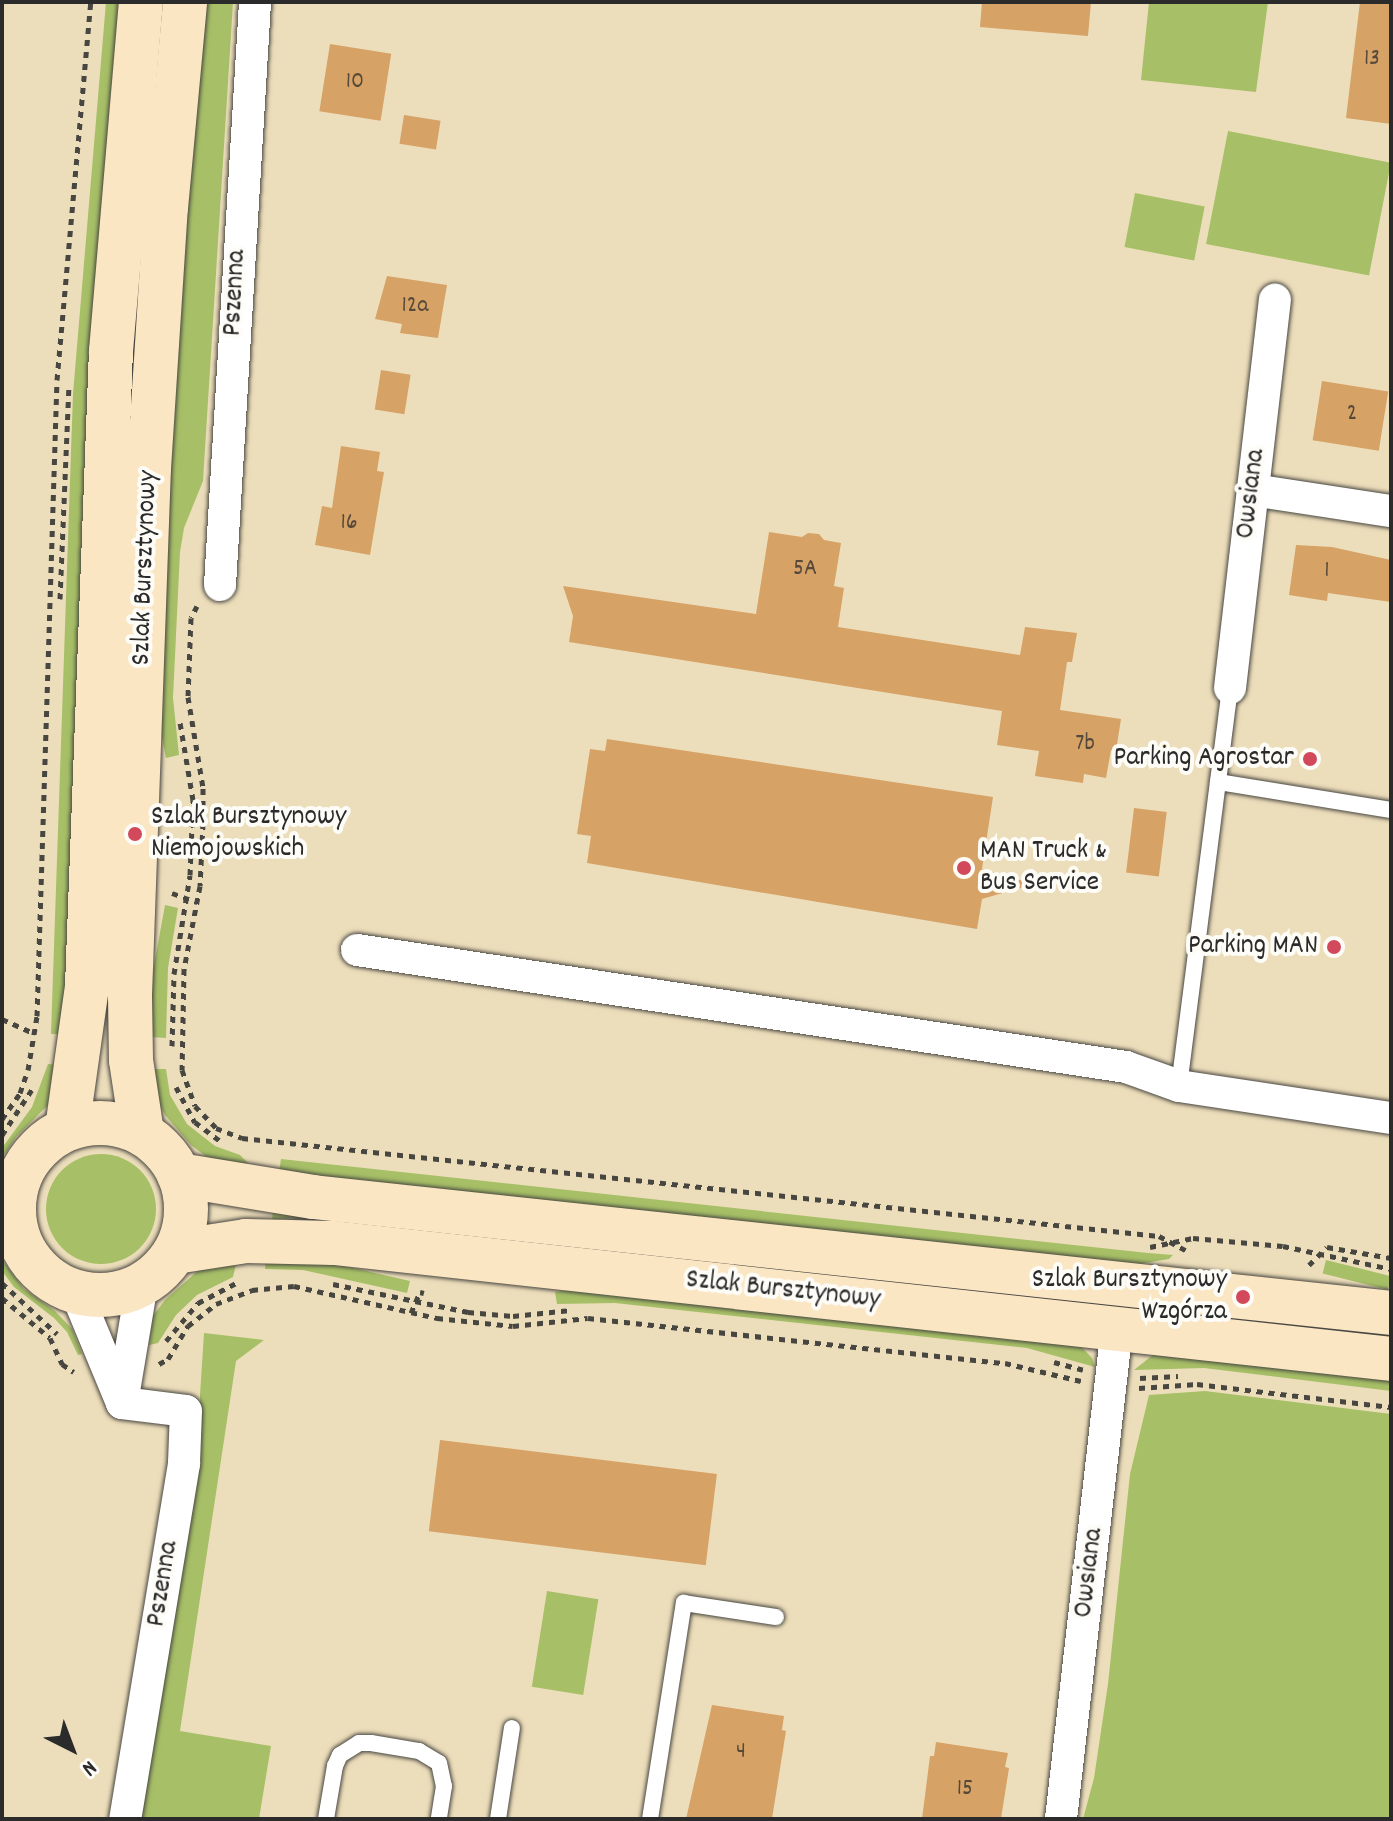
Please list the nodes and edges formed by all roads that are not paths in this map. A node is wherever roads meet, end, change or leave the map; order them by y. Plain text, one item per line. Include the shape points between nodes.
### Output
1 (141, 2) edge
2 (185, 2) edge
3 (255, 2) edge
4 (1275, 300) dead end
5 (1253, 490) junction
6 (1391, 511) edge
7 (212, 592) road end
8 (1230, 688) joint
9 (1218, 782) junction
10 (1391, 810) edge
11 (357, 950) dead end
12 (1179, 1086) junction
13 (1391, 1118) edge
14 (67, 1129) junction
15 (142, 1133) junction
16 (179, 1175) junction
17 (175, 1252) junction
18 (142, 1284) junction
19 (76, 1292) junction
20 (1391, 1313) edge
21 (1117, 1327) junction
22 (1391, 1359) edge
23 (116, 1362) junction
24 (776, 1617) dead end
25 (512, 1728) dead end
26 (125, 1819) edge
27 (326, 1819) edge
28 (439, 1819) edge
29 (498, 1819) edge
30 (650, 1819) edge
31 (1061, 1819) edge

1 - 14 main road, Szlak Bursztynowy via 111,351 87,986
2 - 15 main road, Szlak Bursztynowy via 155,352 135,834 130,1028
3 - 7 street, Pszenna
4 - 5 street, Owsiana
5 - 6 street
5 - 8 street, Owsiana
8 - 9 lane
9 - 10 lane
9 - 12 lane
11 - 12 street via 1126,1067
12 - 13 street
14 - 15 main road via 105,1122
14 - 19 main road via 33,1155 22,1173 14,1214 22,1244 39,1271
15 - 16 main road via 170,1158
16 - 17 main road via 186,1214
16 - 20 main road, Szlak Bursztynowy via 328,1199
17 - 18 main road
17 - 21 main road, Szlak Bursztynowy via 246,1241 334,1243
18 - 19 main road via 121,1293
18 - 23 street
19 - 23 street, Pszenna
21 - 22 main road, Szlak Bursztynowy
21 - 31 street, Owsiana
23 - 26 street, Pszenna via 122,1403 186,1411 184,1464
24 - 30 lane via 684,1603
25 - 29 lane
27 - 28 lane via 340,1755 359,1743 371,1743 419,1751 439,1763 444,1786

